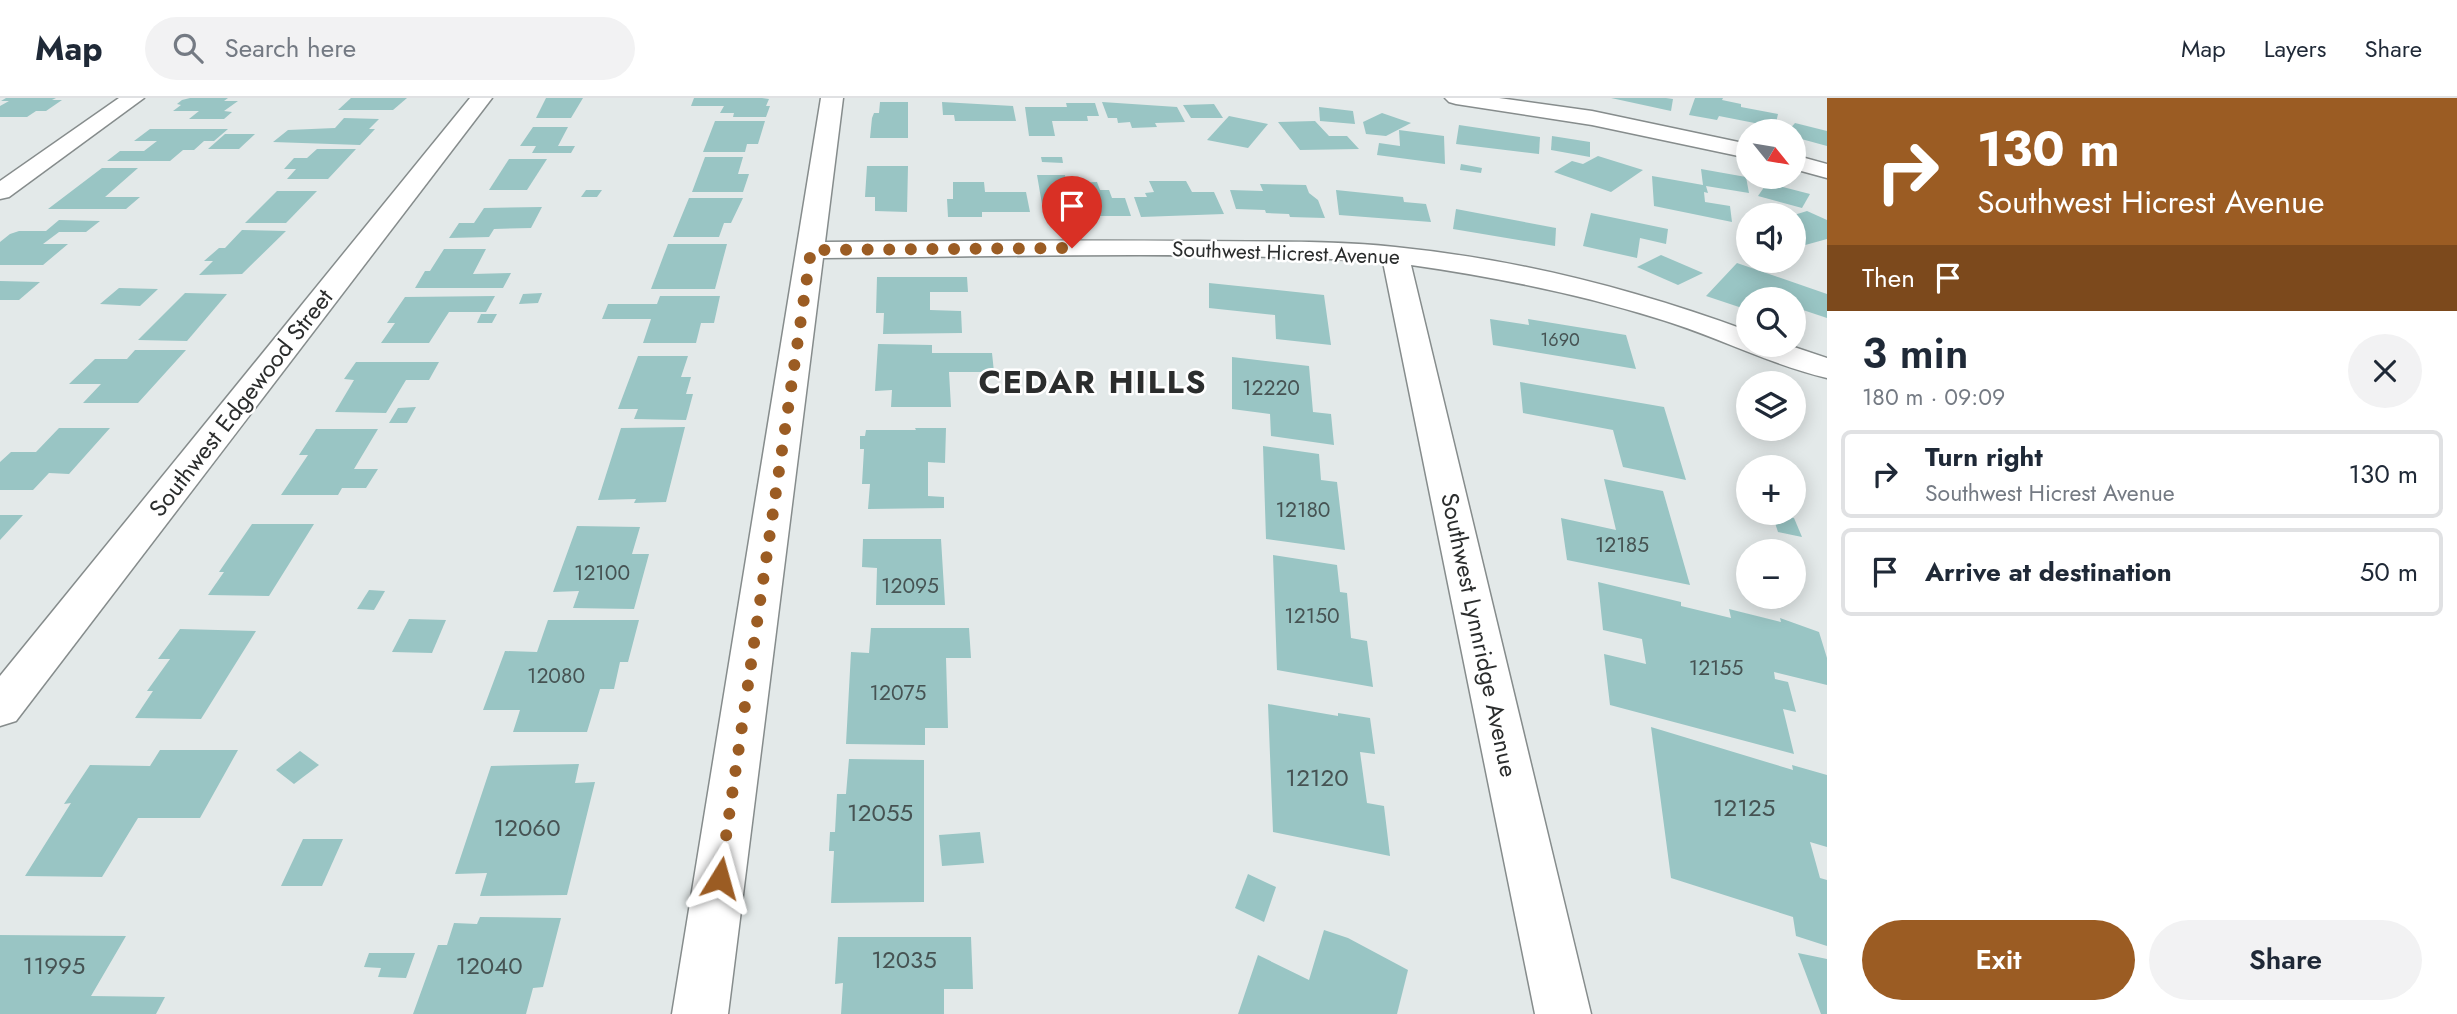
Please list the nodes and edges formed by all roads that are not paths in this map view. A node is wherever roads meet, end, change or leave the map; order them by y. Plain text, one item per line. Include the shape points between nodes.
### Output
1 (133, 98) edge
2 (481, 98) edge
3 (832, 98) edge
4 (1456, 98) edge
5 (1736, 148) edge
6 (1806, 165) edge
7 (1827, 171) edge
8 (0, 192) edge
9 (811, 250) junction
10 (1395, 255) junction
11 (1736, 337) edge
12 (1793, 357) edge
13 (1827, 369) edge
14 (0, 708) edge
15 (700, 1014) edge
16 (1563, 1014) edge

1 - 8 street
2 - 14 street, Southwest Edgewood Street
3 - 9 street
4 - 5 street via 1592,118
6 - 7 street
9 - 10 street, Southwest Hicrest Avenue via 1072,248
9 - 15 street
10 - 11 street, Southwest Hicrest Avenue via 1575,286
10 - 16 street, Southwest Lynnridge Avenue
12 - 13 street

